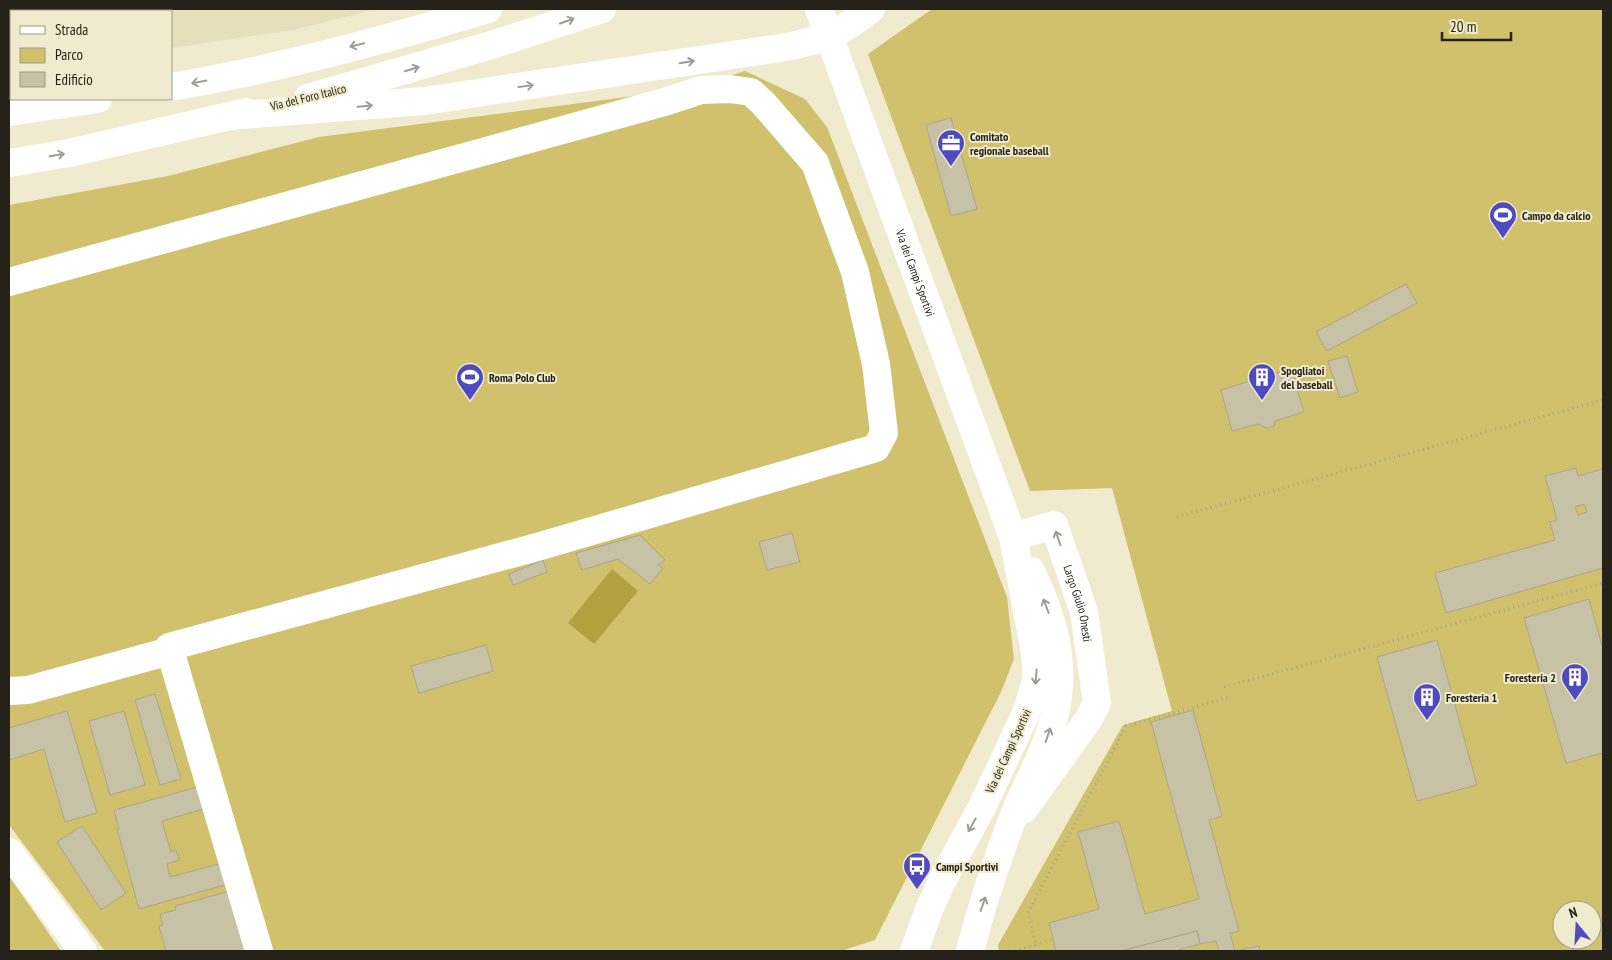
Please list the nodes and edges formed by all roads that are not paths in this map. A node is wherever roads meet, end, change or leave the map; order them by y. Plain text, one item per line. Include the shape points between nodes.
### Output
1 (488, 9) edge
2 (602, 9) edge
3 (819, 9) edge
4 (871, 9) edge
5 (830, 36) junction
6 (172, 87) edge
7 (91, 100) edge
8 (9, 112) edge
9 (229, 116) junction
10 (9, 163) edge
11 (9, 282) edge
12 (1013, 537) junction
13 (1032, 629) junction
14 (170, 651) junction
15 (1073, 656) junction
16 (9, 691) edge
17 (1010, 829) junction
18 (9, 852) edge
19 (83, 951) edge
20 (259, 951) edge
21 (914, 951) edge
22 (970, 951) edge

1 -> 6 main road via 300,60
9 -> 2 main road, Via del Foro Italico via 400,72
3 - 5 main road, Via dei Campi Sportivi
4 - 5 main road
9 -> 5 main road via 424,101 777,48
5 - 12 main road, Via dei Campi Sportivi
7 - 8 main road
10 -> 9 main road, Via del Foro Italico via 69,153
11 - 14 main road via 701,90 751,92 815,164 855,272 876,364 884,433 876,448 537,547 169,647
12 - 13 main road, Via dei Campi Sportivi
15 -> 12 main road, Via dei Campi Sportivi via 1055,633 1047,606
15 -> 12 main road, Largo Giulio Onesti via 1084,612 1054,525
13 - 15 main road
13 -> 21 main road, Via dei Campi Sportivi via 1037,678 1029,707 983,805 942,881
14 - 16 main road via 28,690
14 - 20 main road
17 -> 15 main road, Via dei Campi Sportivi via 1045,744
15 - 17 main road via 1095,685 1097,703
22 -> 17 main road, Via dei Campi Sportivi via 978,918
18 - 19 main road

